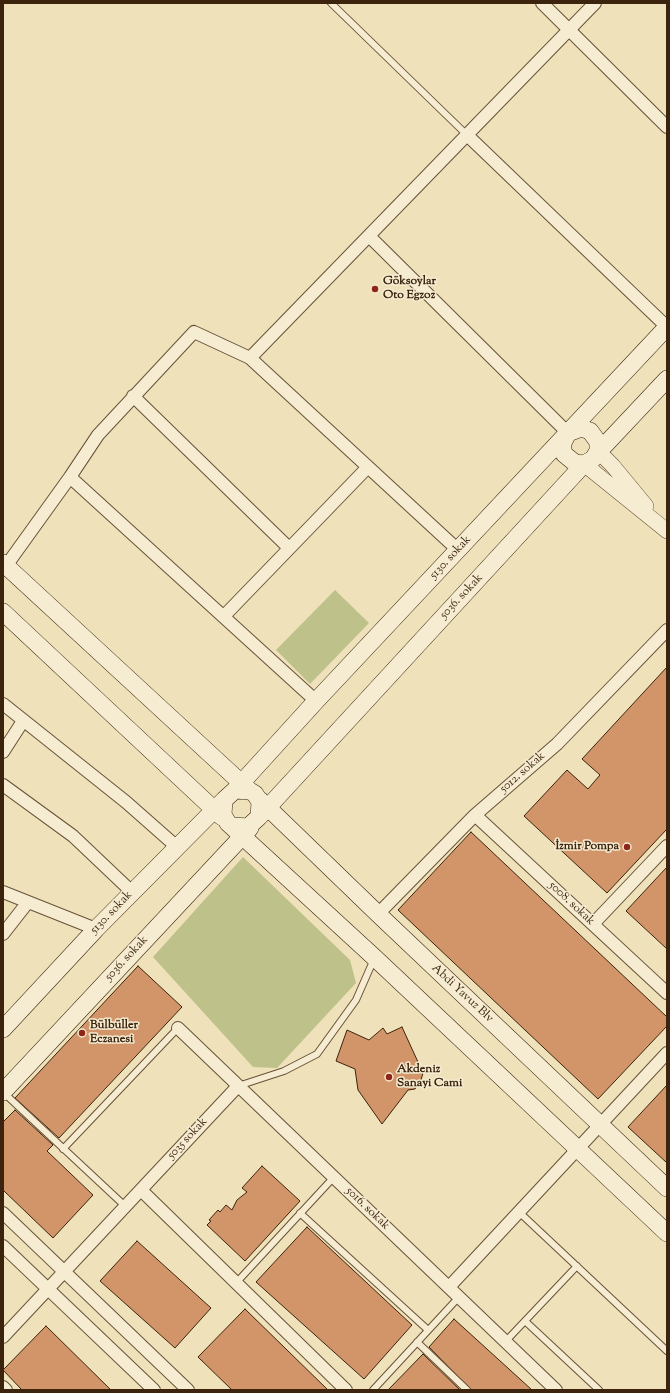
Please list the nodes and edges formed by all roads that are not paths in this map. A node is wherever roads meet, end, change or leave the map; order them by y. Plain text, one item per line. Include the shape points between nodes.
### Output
1 (331, 3) edge
2 (542, 3) edge
3 (595, 3) edge
4 (570, 30) junction
5 (667, 127) edge
6 (467, 135) junction
7 (369, 236) junction
8 (667, 327) edge
9 (250, 358) junction
10 (667, 379) edge
11 (133, 396) junction
12 (568, 433) junction
13 (598, 451) junction
14 (584, 464) junction
15 (367, 468) junction
16 (70, 477) junction
17 (290, 548) junction
18 (458, 550) junction
19 (4, 565) edge
20 (3, 612) edge
21 (224, 616) junction
22 (667, 630) edge
23 (316, 701) junction
24 (3, 704) edge
25 (23, 721) junction
26 (3, 752) edge
27 (3, 785) edge
28 (242, 808) junction
29 (475, 815) junction
30 (667, 846) edge
31 (177, 847) junction
32 (3, 892) edge
33 (132, 892) junction
34 (28, 902) junction
35 (378, 914) junction
36 (593, 924) junction
37 (96, 929) junction
38 (3, 934) edge
39 (375, 958) junction
40 (667, 993) edge
41 (178, 1028) joint
42 (3, 1029) edge
43 (667, 1053) edge
44 (238, 1086) junction
45 (3, 1092) edge
46 (600, 1124) junction
47 (577, 1148) junction
48 (63, 1149) junction
49 (334, 1177) junction
50 (667, 1188) edge
51 (141, 1190) junction
52 (126, 1206) junction
53 (519, 1212) junction
54 (3, 1213) edge
55 (300, 1213) junction
56 (667, 1233) edge
57 (3, 1246) edge
58 (577, 1266) junction
59 (64, 1272) junction
60 (236, 1283) junction
61 (449, 1288) junction
62 (48, 1289) junction
63 (459, 1297) junction
64 (525, 1321) junction
65 (428, 1330) junction
66 (3, 1337) edge
67 (417, 1342) junction
68 (505, 1342) junction
69 (667, 1351) edge
70 (3, 1387) edge
71 (549, 1388) edge
72 (6, 1390) edge
73 (154, 1390) edge
74 (188, 1390) edge
75 (346, 1390) edge
76 (373, 1390) edge
77 (467, 1390) edge
78 (599, 1390) edge

1 - 6 lane
2 - 4 street
3 - 4 street
4 - 5 street
4 - 6 street
6 - 7 street
6 - 8 street
7 - 9 street
7 - 12 street
8 - 12 main road, 5130. sokak
9 - 11 street via 194,332
9 - 15 street
10 - 13 main road, 5036. sokak
11 - 16 street via 98,435
11 - 17 street
12 - 13 main road via 581,428 590,430 598,442
12 - 14 main road via 562,445 564,454 575,463
12 - 18 main road, 5130. sokak
13 - 14 main road, 5036. sokak via 593,459
13 - 14 street via 667,531
14 - 28 main road, 5036. sokak
15 - 17 street
15 - 18 street
16 - 19 street
16 - 21 street
17 - 21 street
18 - 23 main road, 5130. sokak
19 - 28 main road
20 - 28 main road
21 - 23 street
22 - 29 street, 5012. sokak via 557,744
23 - 28 main road, 5130. sokak
24 - 25 street
25 - 26 street
25 - 31 street via 126,802
27 - 33 street via 73,836
28 - 31 main road, 5130. sokak
28 - 35 main road, Abdi Yavuz Blv
28 - 39 main road
28 - 45 main road, 5036. sokak
29 - 35 street, 5012. sokak
29 - 36 street, 5008. sokak
30 - 36 street
31 - 33 main road, 5130. sokak
32 - 34 street
33 - 37 main road, 5130. sokak
34 - 37 street
34 - 38 street
35 - 46 main road, Abdi Yavuz Blv
36 - 40 street, 5008. sokak
37 - 42 main road, 5130. sokak
39 - 44 lane, 5035 sokak via 356,1000 317,1054 284,1071
39 - 47 main road
41 - 44 street, 5016. sokak
41 - 48 lane
43 - 46 street
44 - 49 street, 5016. sokak
44 - 51 street, 5035 sokak
45 - 48 lane
46 - 47 street
46 - 50 main road, Abdi Yavuz Blv
47 - 53 street
47 - 56 main road
48 - 52 lane
49 - 55 lane
49 - 61 street, 5016. sokak
51 - 52 street, 5035 sokak
51 - 60 street
52 - 59 street, 5035 sokak
53 - 58 lane
53 - 61 street
54 - 59 street
55 - 60 lane
55 - 65 lane
57 - 62 street
58 - 64 lane
58 - 69 lane
59 - 62 street, 5035 sokak
59 - 74 street
60 - 75 street
61 - 63 street, 5016. sokak
62 - 66 street, 5035 sokak
62 - 73 street
63 - 65 lane
63 - 68 street, 5016. sokak
64 - 68 lane
64 - 78 lane
65 - 67 lane
67 - 76 lane
67 - 77 lane
68 - 71 street, 5016. sokak
70 - 72 street

